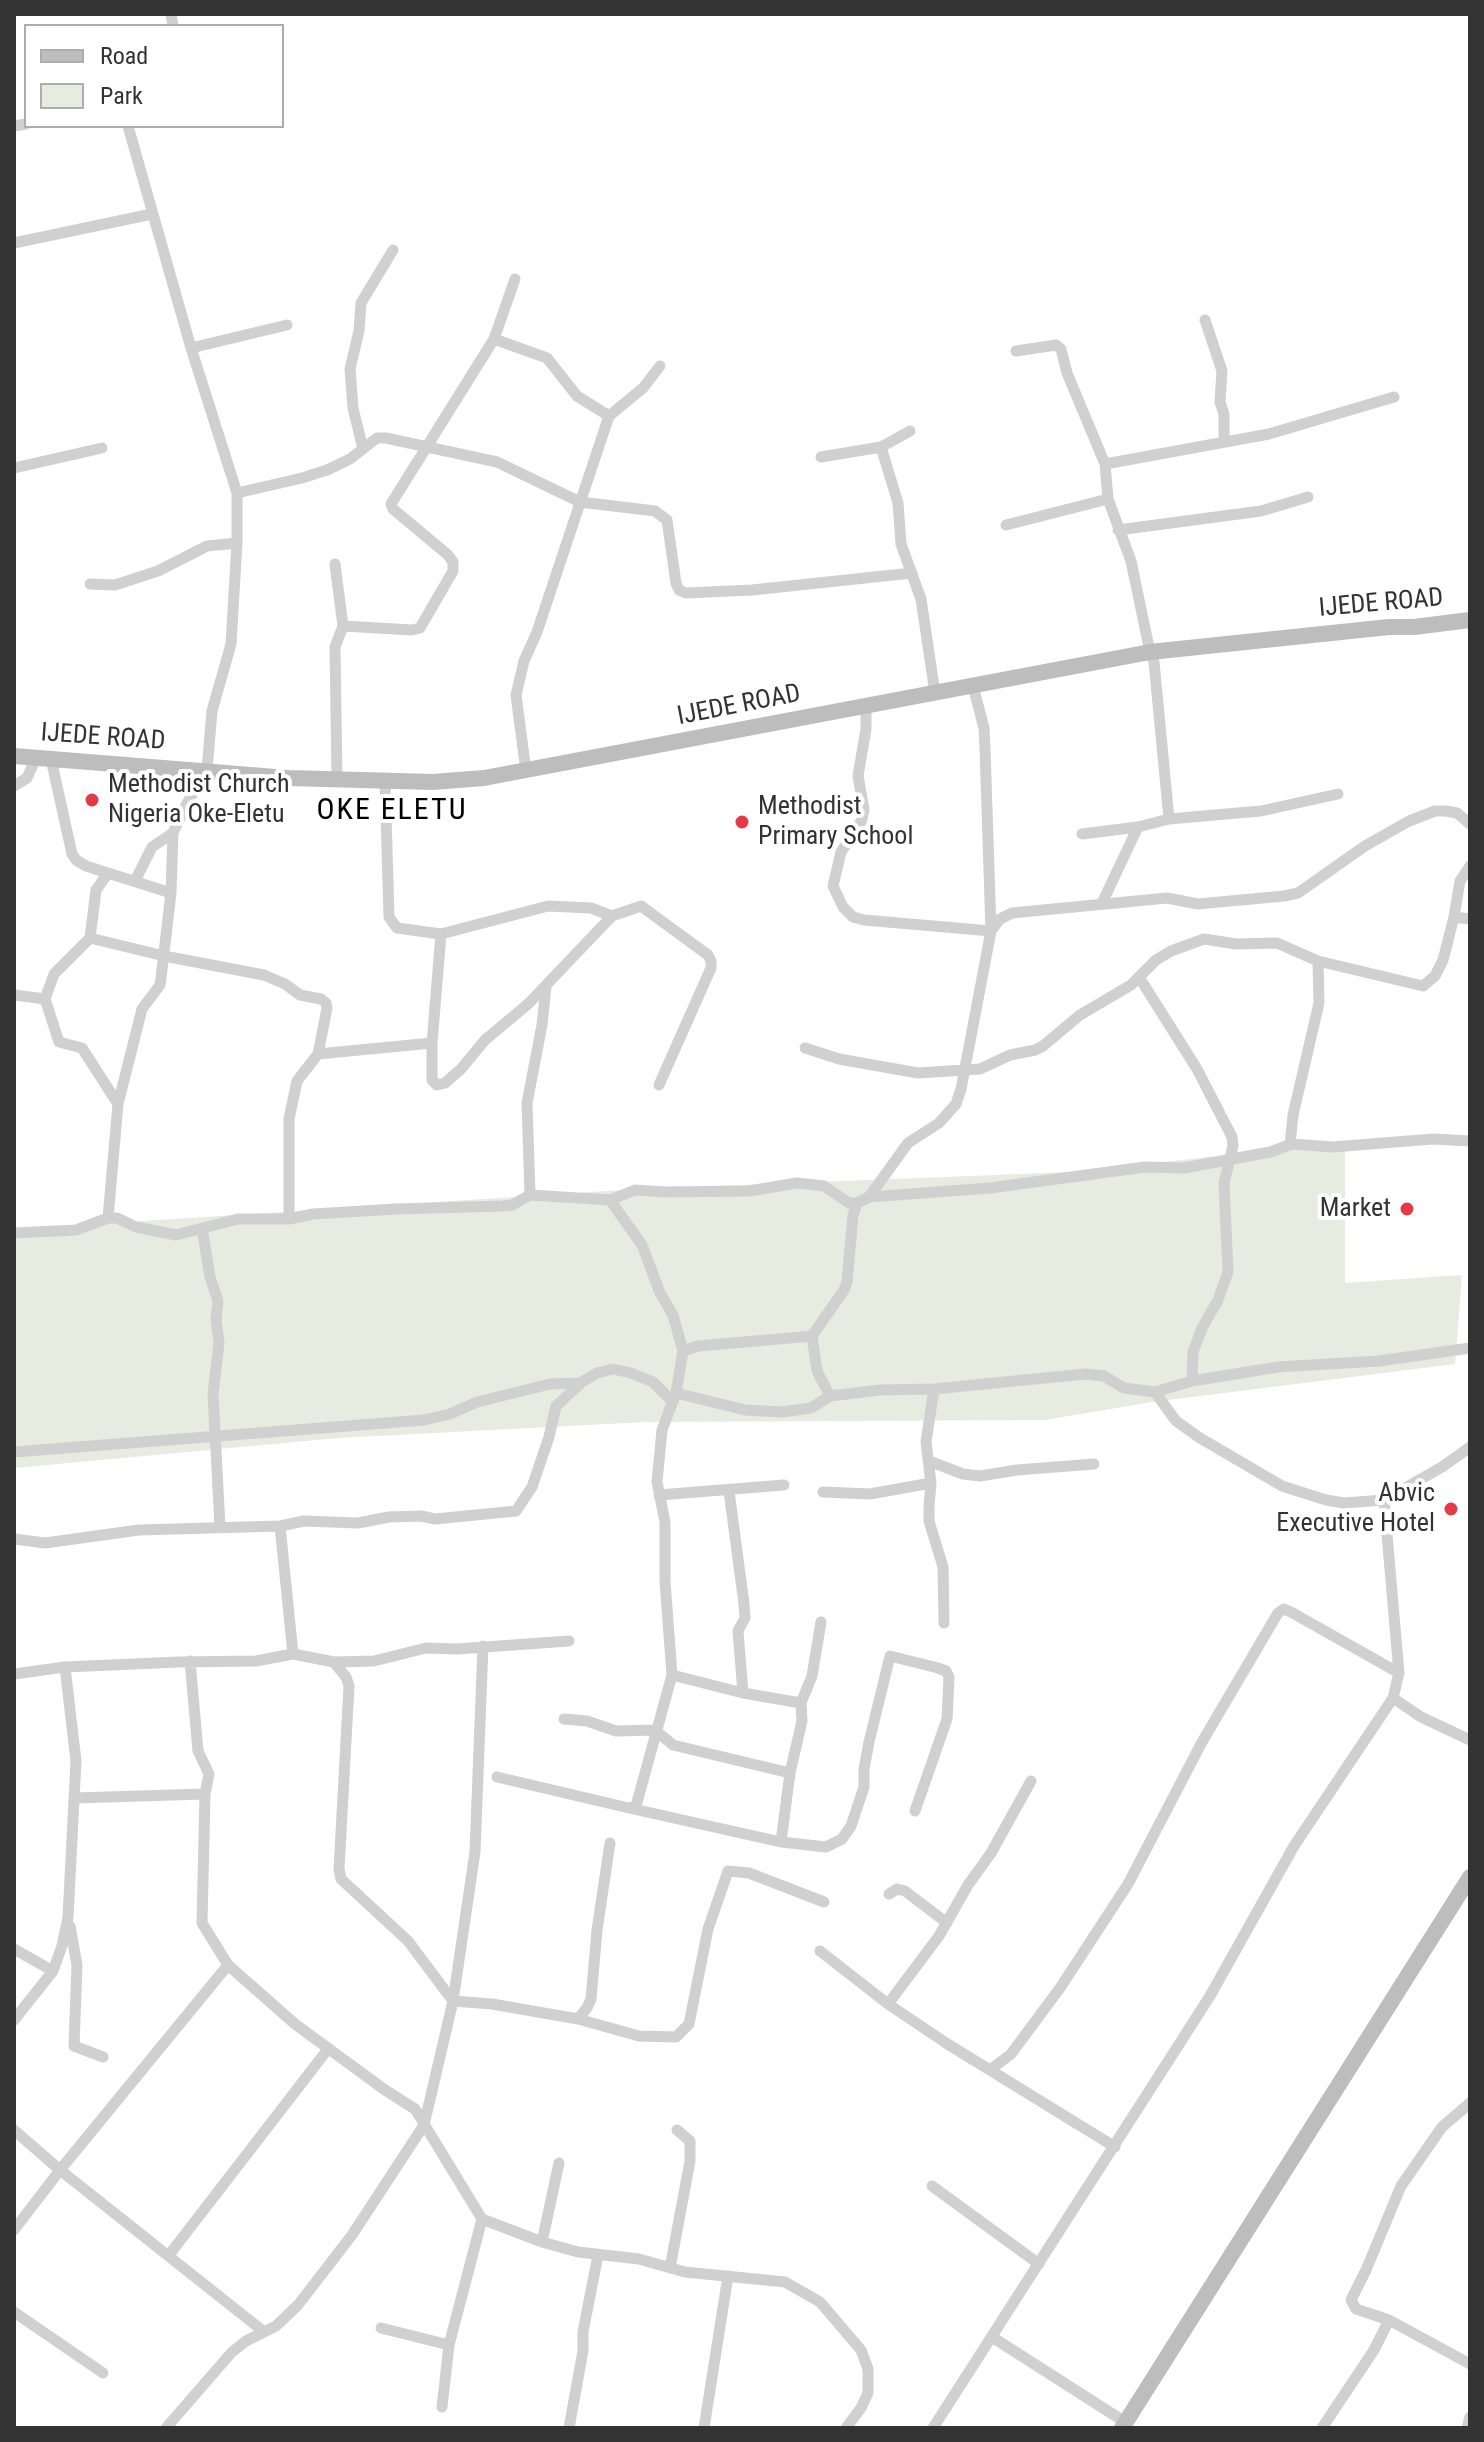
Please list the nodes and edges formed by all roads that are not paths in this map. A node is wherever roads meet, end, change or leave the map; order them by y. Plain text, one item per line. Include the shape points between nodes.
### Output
1 (129, 128) edge
2 (152, 214) junction
3 (14, 243) edge
4 (393, 250) dead end
5 (515, 279) dead end
6 (1205, 320) dead end
7 (287, 325) dead end
8 (494, 339) junction
9 (191, 348) junction
10 (1016, 351) dead end
11 (660, 366) dead end
12 (1394, 397) dead end
13 (609, 416) junction
14 (910, 431) dead end
15 (1224, 441) junction
16 (428, 447) junction
17 (881, 447) junction
18 (102, 448) dead end
19 (363, 449) junction
20 (821, 457) dead end
21 (1105, 464) junction
22 (14, 468) edge
23 (237, 493) junction
24 (1308, 497) dead end
25 (1108, 499) junction
26 (580, 502) junction
27 (1006, 525) dead end
28 (1118, 530) junction
29 (237, 543) junction
30 (335, 564) dead end
31 (912, 573) junction
32 (90, 584) dead end
33 (1470, 620) edge
34 (343, 626) junction
35 (1150, 652) junction
36 (973, 686) junction
37 (935, 693) junction
38 (866, 706) junction
39 (14, 756) edge
40 (43, 758) junction
41 (207, 770) junction
42 (526, 771) junction
43 (337, 780) junction
44 (385, 781) junction
45 (14, 786) edge
46 (1338, 794) dead end
47 (1169, 819) junction
48 (1470, 824) edge
49 (1138, 827) junction
50 (173, 833) junction
51 (1082, 834) dead end
52 (1470, 866) edge
53 (108, 873) junction
54 (135, 881) junction
55 (171, 893) junction
56 (1102, 903) junction
57 (612, 916) junction
58 (1454, 917) junction
59 (1470, 919) edge
60 (991, 931) junction
61 (441, 934) junction
62 (90, 938) junction
63 (164, 956) junction
64 (1318, 961) junction
65 (1139, 977) junction
66 (546, 987) junction
67 (14, 995) edge
68 (45, 999) junction
69 (432, 1043) junction
70 (805, 1048) dead end
71 (318, 1054) junction
72 (964, 1072) junction
73 (659, 1085) dead end
74 (118, 1104) junction
75 (1470, 1141) edge
76 (1290, 1145) junction
77 (1229, 1161) junction
78 (530, 1195) junction
79 (869, 1197) junction
80 (610, 1200) junction
81 (853, 1207) junction
82 (108, 1218) junction
83 (289, 1219) junction
84 (202, 1228) junction
85 (14, 1233) edge
86 (812, 1336) junction
87 (1470, 1348) edge
88 (683, 1351) junction
89 (1192, 1381) junction
90 (580, 1383) junction
91 (934, 1389) junction
92 (1155, 1392) junction
93 (830, 1396) junction
94 (674, 1397) junction
95 (214, 1437) junction
96 (1470, 1447) edge
97 (14, 1452) edge
98 (929, 1461) junction
99 (1094, 1464) dead end
100 (931, 1483) junction
101 (784, 1485) dead end
102 (729, 1491) junction
103 (823, 1492) dead end
104 (659, 1495) junction
105 (1384, 1500) junction
106 (280, 1526) junction
107 (220, 1527) junction
108 (14, 1539) edge
109 (821, 1622) dead end
110 (944, 1623) dead end
111 (569, 1641) dead end
112 (483, 1646) junction
113 (293, 1654) junction
114 (190, 1661) junction
115 (334, 1662) junction
116 (65, 1667) junction
117 (1399, 1673) junction
118 (14, 1674) edge
119 (672, 1675) junction
120 (743, 1693) junction
121 (1393, 1698) junction
122 (801, 1703) junction
123 (564, 1719) dead end
124 (655, 1730) junction
125 (1470, 1740) edge
126 (790, 1773) junction
127 (497, 1777) dead end
128 (1031, 1781) dead end
129 (205, 1794) junction
130 (74, 1798) junction
131 (629, 1808) junction
132 (915, 1811) dead end
133 (781, 1842) junction
134 (610, 1843) dead end
135 (1470, 1877) edge
136 (1470, 1893) edge
137 (889, 1894) dead end
138 (824, 1902) dead end
139 (68, 1917) junction
140 (947, 1923) junction
141 (14, 1949) edge
142 (820, 1951) dead end
143 (228, 1965) junction
144 (53, 1971) junction
145 (453, 2001) junction
146 (888, 2004) junction
147 (578, 2019) junction
148 (14, 2020) edge
149 (328, 2049) junction
150 (103, 2057) dead end
151 (990, 2070) junction
152 (1350, 2075) junction
153 (1470, 2103) edge
154 (424, 2125) junction
155 (14, 2130) edge
156 (677, 2130) dead end
157 (1115, 2147) junction
158 (559, 2163) dead end
159 (60, 2170) junction
160 (932, 2186) dead end
161 (482, 2219) junction
162 (14, 2230) edge
163 (542, 2242) junction
164 (169, 2255) junction
165 (598, 2255) junction
166 (1039, 2264) junction
167 (670, 2268) junction
168 (728, 2276) junction
169 (14, 2312) edge
170 (1389, 2320) junction
171 (381, 2328) dead end
172 (263, 2331) junction
173 (992, 2337) junction
174 (449, 2345) junction
175 (1470, 2363) edge
176 (103, 2373) dead end
177 (442, 2407) dead end
178 (1470, 2417) edge
179 (1126, 2426) edge
180 (166, 2428) edge
181 (569, 2428) edge
182 (704, 2428) edge
183 (846, 2428) edge
184 (933, 2428) edge
185 (1322, 2428) edge
186 (1467, 2428) edge

1 - 2 street
2 - 3 street
2 - 9 street
4 - 19 street via 361,303 350,369
5 - 8 street
6 - 15 street via 1222,371
7 - 9 street
8 - 13 street via 547,358 568,387
8 - 16 street
9 - 23 street
10 - 21 street via 1056,345 1061,349
11 - 13 street
12 - 15 street via 1281,431
13 - 26 street
14 - 17 street
15 - 21 street
16 - 19 street via 377,438
16 - 26 street via 508,466
16 - 34 street via 391,504 448,555 453,571 420,628
17 - 20 street
17 - 31 street
18 - 22 street
19 - 23 street via 327,470
21 - 25 street
23 - 29 street
24 - 28 street via 1261,511
25 - 27 street
25 - 28 street
26 - 31 street via 662,515 676,583 686,593
26 - 42 street via 518,681
28 - 35 street via 1135,574
29 - 32 street via 207,546 115,585
29 - 41 street via 234,627 212,711
30 - 34 street
31 - 37 street
33 - 35 main road, IJEDE ROAD
34 - 43 street via 335,647
35 - 36 main road, IJEDE ROAD
35 - 47 street
36 - 37 main road, IJEDE ROAD
36 - 60 street via 984,728
37 - 38 main road, IJEDE ROAD
38 - 42 main road, IJEDE ROAD
38 - 60 street via 858,776 864,810 841,852 833,886 843,907 864,920
39 - 40 main road, IJEDE ROAD
40 - 41 main road, IJEDE ROAD
40 - 45 street
40 - 53 street via 72,854 86,866
41 - 43 main road, IJEDE ROAD
41 - 50 street
42 - 44 main road, IJEDE ROAD via 433,782
43 - 44 main road, IJEDE ROAD
44 - 61 street via 389,917 397,928
46 - 47 street via 1261,811
47 - 49 street
48 - 56 street via 1446,811 1409,821 1298,893 1198,904 1167,898
49 - 51 street
49 - 56 street
50 - 54 street via 152,847
50 - 55 street
52 - 58 street via 1460,881
53 - 54 street
53 - 62 street via 96,890
54 - 55 street
55 - 63 street
56 - 60 street via 1012,913
57 - 61 street via 591,908 548,906
57 - 66 street
57 - 73 street via 641,906 711,961
58 - 59 street
58 - 64 street via 1443,960 1423,986
60 - 72 street
61 - 69 street
62 - 63 street
62 - 68 street via 54,974
63 - 71 street via 264,975 300,995 321,999 327,1008
63 - 74 street via 160,985 142,1009
64 - 65 street via 1277,943 1204,939 1171,951
64 - 76 street via 1319,1003
65 - 72 street via 1043,1046
65 - 77 street via 1232,1137
66 - 69 street via 485,1040 461,1069 437,1085 432,1080
66 - 78 street via 527,1103
67 - 68 street
68 - 74 street via 59,1042 82,1048
69 - 71 street
70 - 72 street via 918,1073
71 - 83 street via 297,1081 289,1119
72 - 79 street via 956,1104 939,1123 908,1143
74 - 82 street
75 - 76 street
76 - 77 street
77 - 79 street
77 - 89 street via 1224,1183 1228,1272 1193,1352
78 - 80 street
78 - 83 street via 502,1206
79 - 81 street
80 - 81 street via 635,1190 749,1191 808,1183 834,1191
80 - 88 street via 646,1252
81 - 86 street via 847,1282
82 - 84 street via 176,1235
82 - 85 street via 76,1230
83 - 84 street via 238,1219
84 - 95 street via 218,1301
86 - 88 street
86 - 93 street via 817,1371
87 - 89 street
88 - 94 street
89 - 92 street
90 - 94 street via 613,1369 653,1382
90 - 95 street via 550,1384 424,1420
90 - 106 street via 556,1406 532,1487 516,1511
91 - 92 street via 1085,1374
91 - 93 street
91 - 98 street via 926,1442
92 - 105 street via 1176,1421 1282,1486 1344,1503
93 - 94 street via 811,1408 782,1412
94 - 104 street via 662,1430
95 - 97 street
95 - 107 street
96 - 105 street
98 - 99 street via 980,1476
98 - 100 street
100 - 103 street via 870,1494
100 - 110 street via 929,1521 943,1567
101 - 102 street
102 - 104 street
102 - 120 street via 745,1618 738,1631
104 - 119 street via 665,1522
105 - 117 street
106 - 107 street
106 - 113 street
107 - 108 street via 139,1530 45,1543
109 - 122 street via 812,1676
111 - 112 street
112 - 115 street via 426,1648 374,1661
112 - 145 street via 475,1852
113 - 114 street via 256,1661
113 - 115 street
114 - 116 street
114 - 129 street via 198,1751 209,1774
115 - 145 street via 349,1686 341,1879 408,1941
116 - 118 street
116 - 130 street via 76,1761
117 - 121 street
117 - 151 street via 1291,1612 1278,1613 1202,1742 1128,1884 1060,1988 1011,2054
119 - 120 street
119 - 124 street
120 - 122 street
121 - 125 street
121 - 157 street via 1274,1879 1210,1996
122 - 126 street
123 - 124 street via 616,1731
124 - 126 street via 673,1745
124 - 131 street via 641,1797
126 - 133 street
127 - 131 street
128 - 140 street
129 - 130 street
129 - 143 street via 202,1923
130 - 139 street
131 - 133 street
132 - 133 street via 947,1719 949,1677 938,1668 890,1656 851,1826 842,1839 826,1847
134 - 147 street via 591,1999
135 - 152 main road
136 - 152 main road
137 - 140 street via 905,1891
138 - 147 street via 749,1873 728,1871 683,2032 676,2037 639,2036
139 - 144 street
139 - 150 street via 77,1965 74,2046
140 - 146 street
141 - 144 street
142 - 146 street
143 - 149 street
143 - 159 street
144 - 148 street
145 - 147 street
145 - 154 street
146 - 151 street
149 - 154 street via 408,2102
149 - 164 street
151 - 157 street
152 - 179 main road
153 - 170 street via 1442,2127 1401,2186 1351,2300 1356,2309
154 - 161 street
154 - 172 street via 315,2284 276,2326
155 - 159 street
156 - 167 street via 690,2141 690,2161
157 - 166 street
158 - 163 street
159 - 162 street
159 - 164 street
160 - 166 street
161 - 163 street
161 - 174 street
163 - 165 street
164 - 172 street
165 - 167 street
165 - 181 street
166 - 173 street
167 - 168 street
168 - 182 street
168 - 183 street via 795,2286 828,2310 861,2350 869,2384 861,2408
169 - 176 street
170 - 175 street
170 - 185 street
171 - 174 street
172 - 180 street via 232,2352
173 - 179 street
173 - 184 street
174 - 177 street
178 - 186 street

